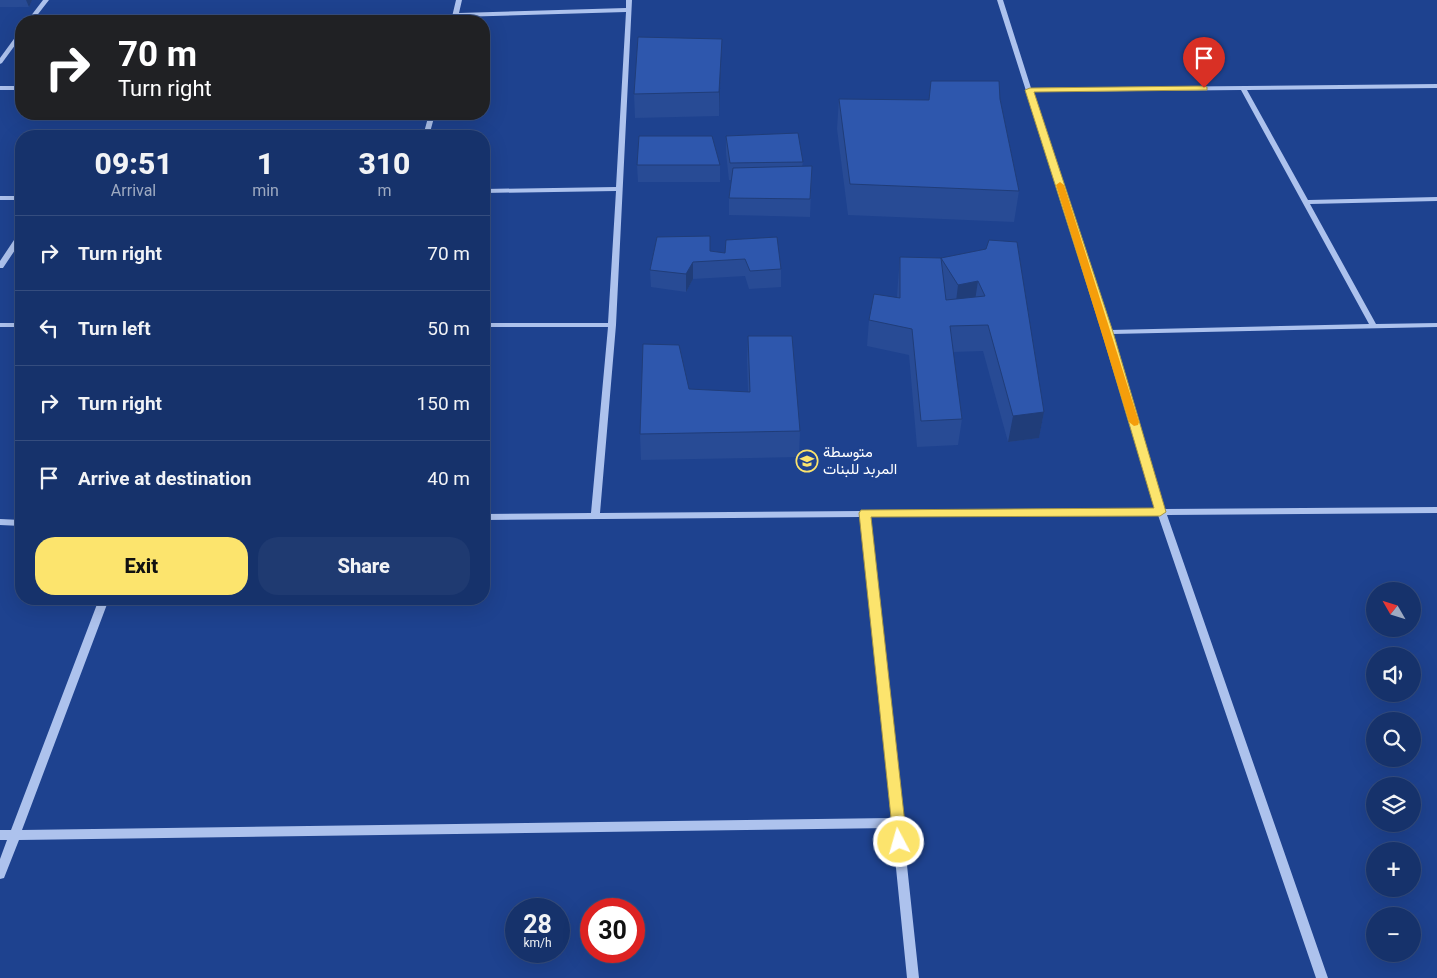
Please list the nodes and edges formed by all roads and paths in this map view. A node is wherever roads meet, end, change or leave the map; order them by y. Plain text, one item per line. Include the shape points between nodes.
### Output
1 (46, 0) edge
2 (459, 0) edge
3 (629, 0) edge
4 (1000, 0) edge
5 (628, 10) junction
6 (35, 15) edge
7 (455, 15) edge
8 (490, 16) edge
9 (15, 41) edge
10 (0, 62) edge
11 (1437, 86) edge
12 (0, 88) edge
13 (15, 88) edge
14 (1243, 88) junction
15 (1030, 90) junction
16 (619, 189) junction
17 (490, 191) edge
18 (0, 198) edge
19 (15, 198) edge
20 (1437, 199) edge
21 (1305, 202) junction
22 (15, 245) edge
23 (0, 266) edge
24 (490, 325) edge
25 (612, 325) junction
26 (1437, 325) edge
27 (0, 326) edge
28 (15, 326) edge
29 (1374, 327) junction
30 (1108, 332) junction
31 (1437, 510) edge
32 (1160, 512) junction
33 (865, 513) junction
34 (595, 515) junction
35 (490, 517) edge
36 (0, 522) edge
37 (15, 523) edge
38 (102, 605) edge
39 (898, 822) junction
40 (0, 835) edge
41 (15, 836) junction
42 (0, 874) edge
43 (913, 978) edge
44 (1322, 978) edge

1 - 6 street
2 - 7 street
3 - 5 street
4 - 15 street
5 - 8 street
5 - 16 street
9 - 10 street
11 - 14 street
12 - 13 street
14 - 15 street
14 - 21 street
15 - 30 street
16 - 17 street
16 - 25 street
18 - 19 street
20 - 21 street
21 - 29 street
22 - 23 street
24 - 25 street
25 - 34 street
26 - 29 street
27 - 28 street
29 - 30 street
30 - 32 street
31 - 32 street
32 - 33 street
32 - 44 street
33 - 34 street
33 - 39 street
34 - 35 street
36 - 37 street
38 - 41 street
39 - 41 street
39 - 43 street
40 - 41 street
41 - 42 street

